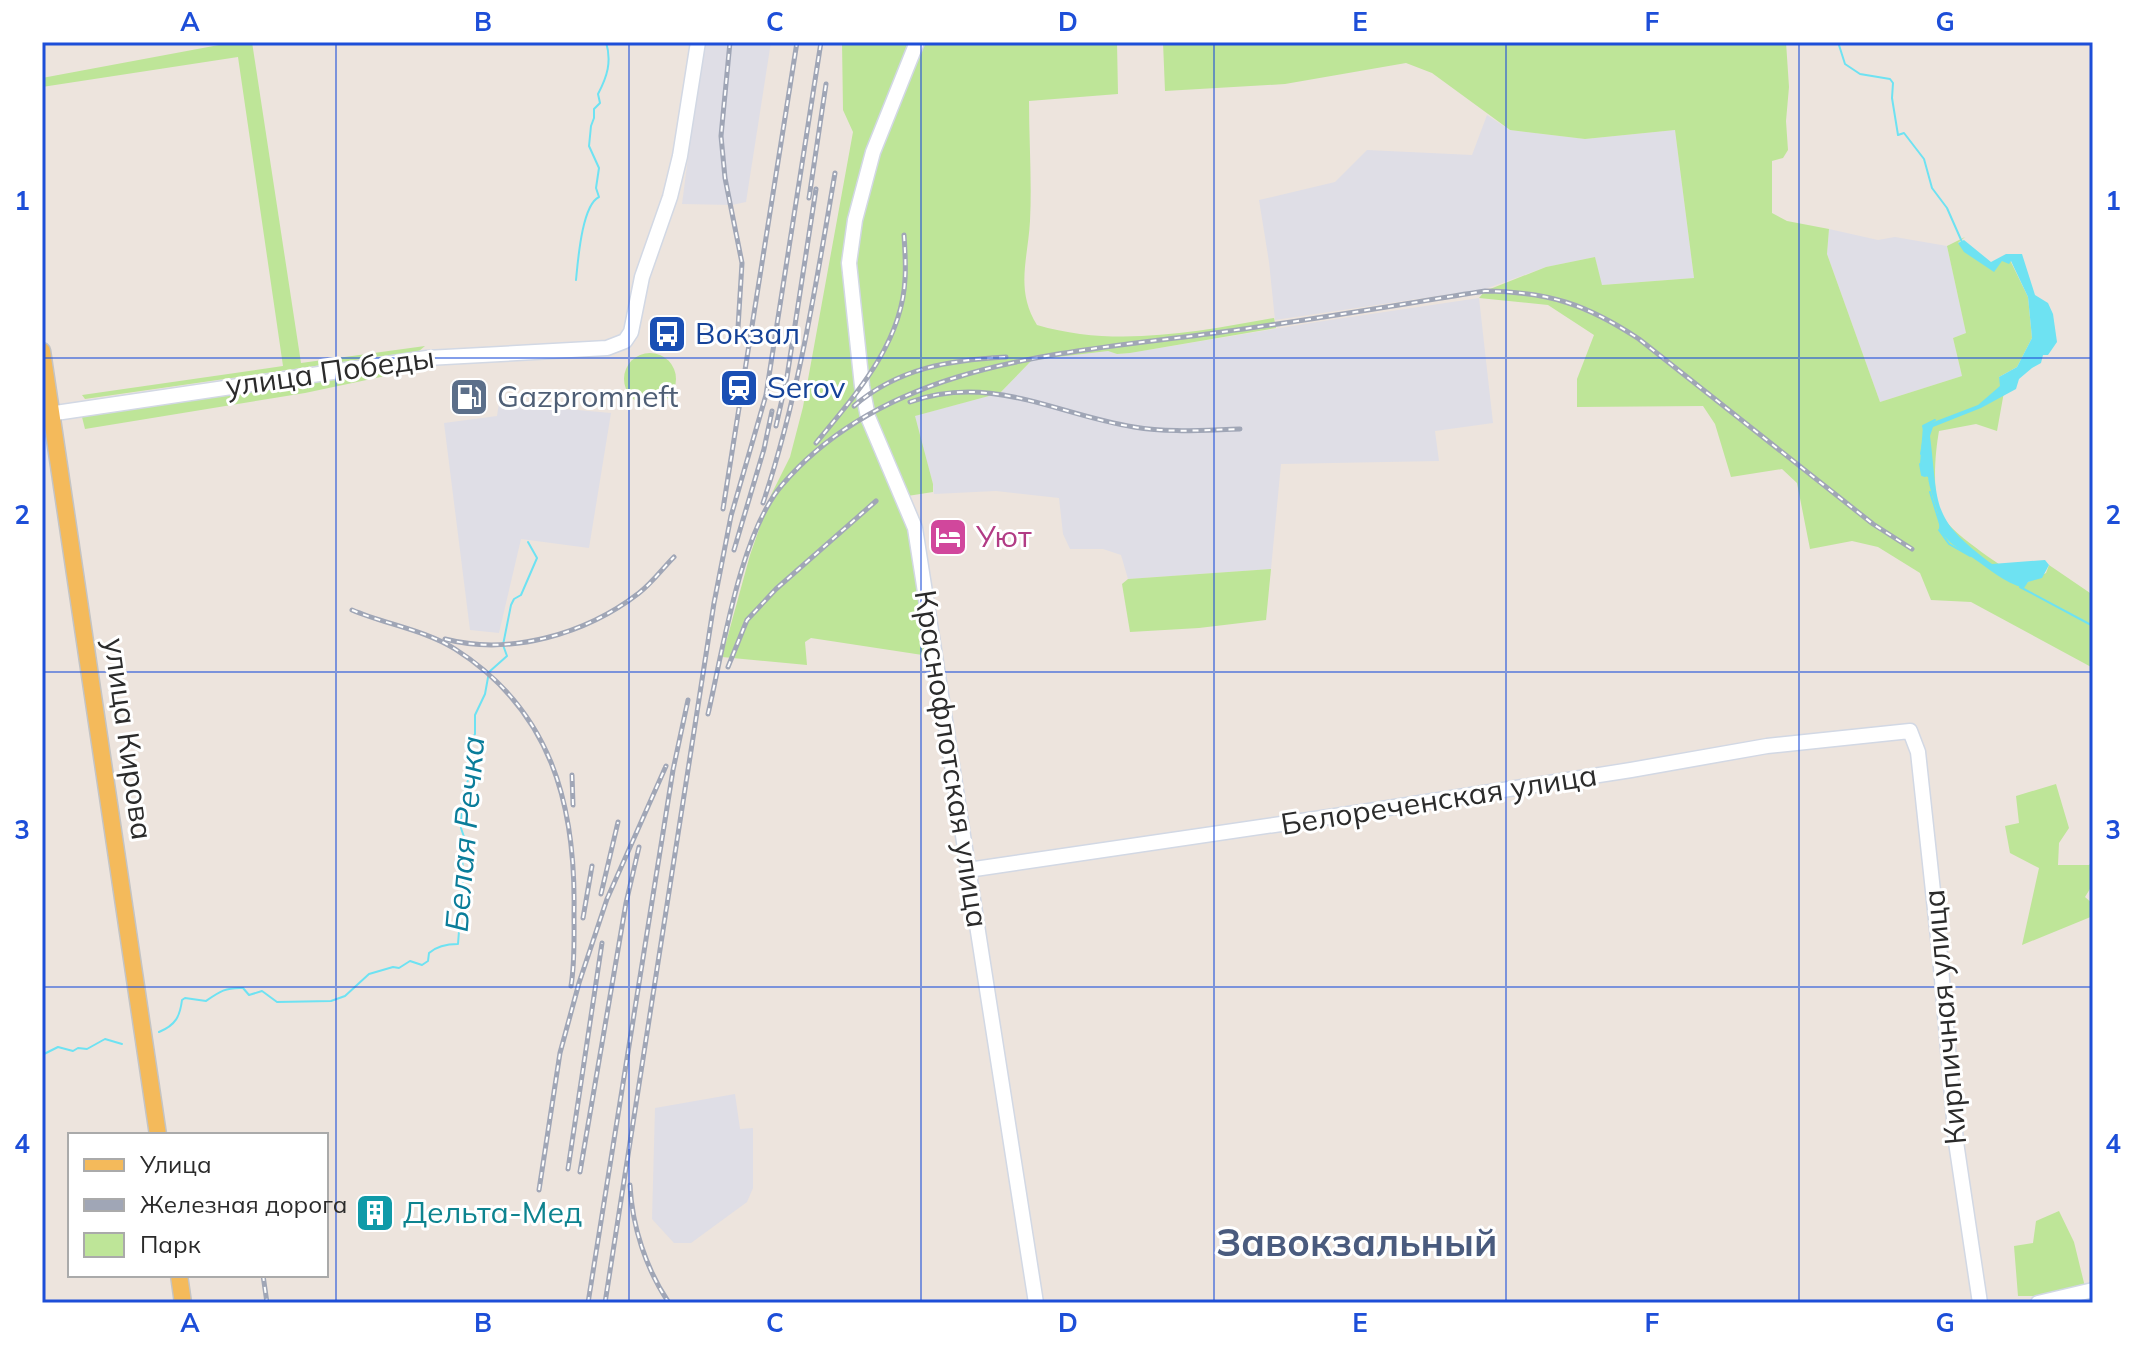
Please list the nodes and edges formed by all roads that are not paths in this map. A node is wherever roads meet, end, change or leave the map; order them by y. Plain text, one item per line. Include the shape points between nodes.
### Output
1 (698, 42) edge
2 (917, 42) edge
3 (42, 351) edge
4 (47, 415) edge
5 (1910, 731) joint
6 (968, 870) junction
7 (158, 1133) edge
8 (179, 1277) edge
9 (2093, 1290) edge
10 (183, 1303) edge
11 (1036, 1303) edge
12 (1980, 1303) edge
13 (2038, 1303) edge

1 - 4 street, улица Победы via 670,197 642,277 631,332 619,345 427,358
2 - 6 street, Краснофлотская улица via 873,152 849,263 868,417 915,528
3 - 4 main road, улица Кирова
4 - 7 main road, улица Кирова
5 - 6 street, Белореченская улица via 1767,746
5 - 12 street, Кирпичная улица via 1918,752 1956,1142
6 - 11 street, Краснофлотская улица
8 - 10 main road
9 - 13 street

